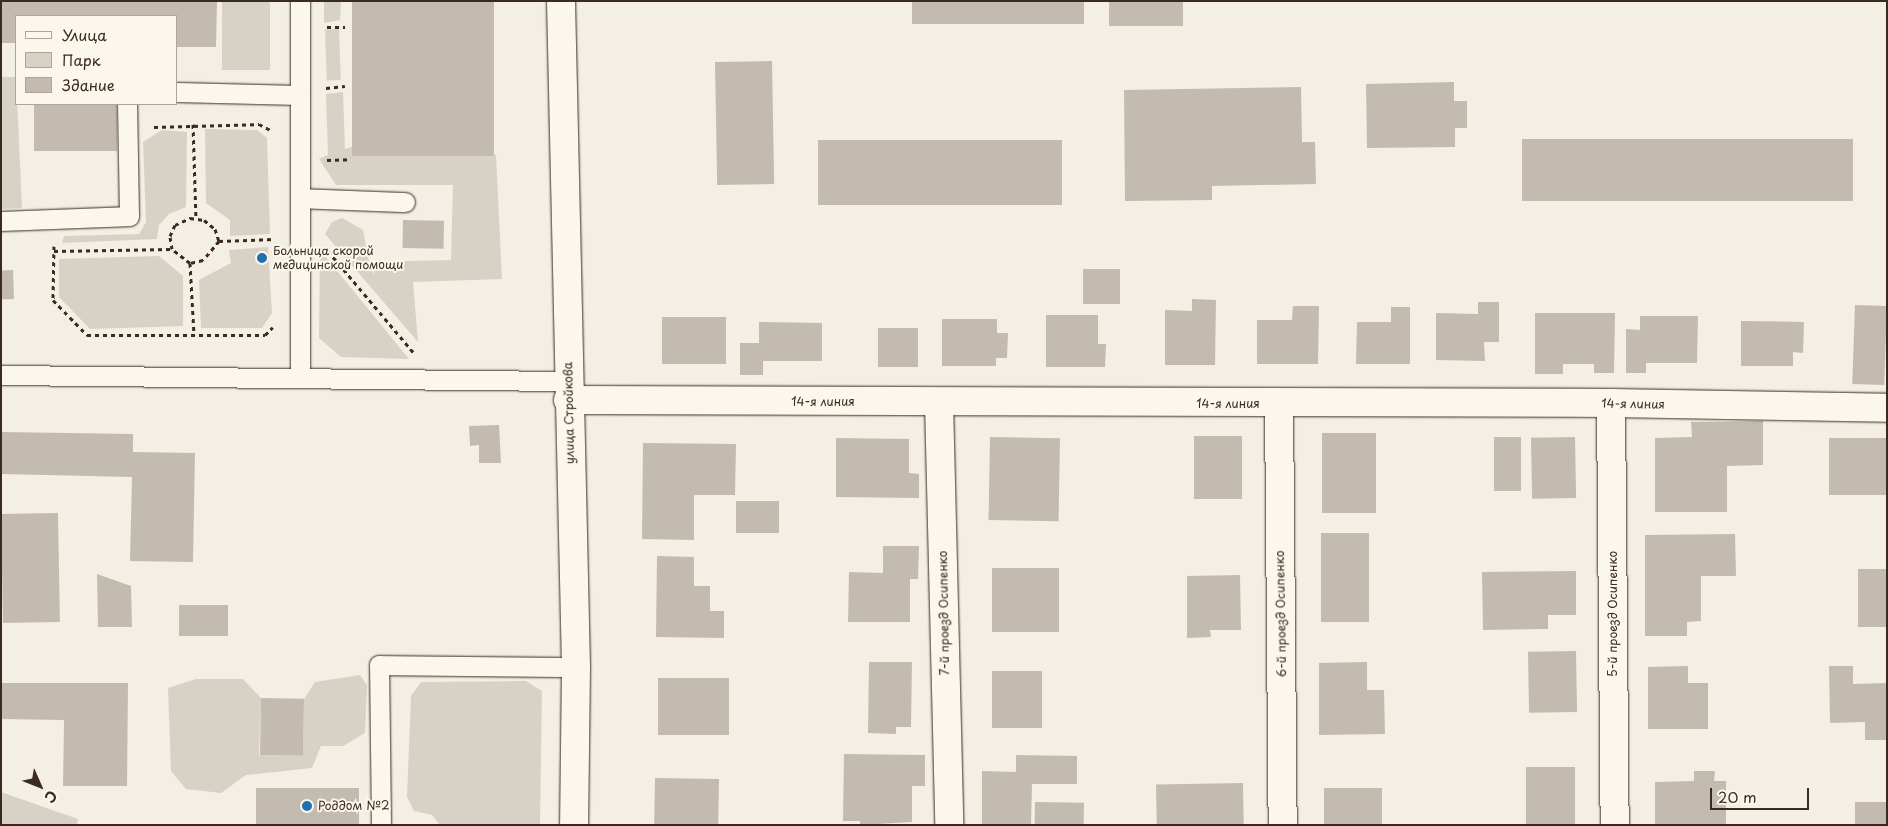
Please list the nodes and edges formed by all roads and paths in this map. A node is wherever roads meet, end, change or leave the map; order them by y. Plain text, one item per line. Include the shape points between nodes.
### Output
1 (300, 1) edge
2 (562, 1) edge
3 (321, 26) dead end
4 (345, 27) dead end
5 (345, 86) dead end
6 (322, 88) dead end
7 (178, 92) edge
8 (300, 95) junction
9 (127, 105) edge
10 (193, 124) junction
11 (151, 129) dead end
12 (275, 135) dead end
13 (300, 198) junction
14 (405, 202) dead end
15 (196, 218) junction
16 (1, 221) edge
17 (300, 239) junction
18 (219, 241) junction
19 (54, 242) dead end
20 (279, 248) dead end
21 (172, 249) junction
22 (54, 252) junction
23 (190, 263) junction
24 (280, 320) dead end
25 (194, 335) junction
26 (1, 375) edge
27 (300, 378) junction
28 (438, 380) junction
29 (568, 391) junction
30 (939, 402) junction
31 (1611, 403) junction
32 (1279, 404) junction
33 (1887, 408) edge
34 (576, 667) junction
35 (381, 825) edge
36 (574, 825) edge
37 (949, 825) edge
38 (1283, 825) edge
39 (1615, 825) edge

1 - 8 lane
2 - 29 street, улица Стройкова
3 - 4 path
5 - 6 path
7 - 8 lane
8 - 13 lane
9 - 16 lane via 129,216
10 - 11 path via 158,124
10 - 12 path via 259,124
10 - 15 path
13 - 14 lane
13 - 17 lane
15 - 18 path via 215,228
15 - 21 path via 175,225 170,236
17 - 27 lane
17 - 28 path via 320,241
18 - 20 path via 279,239
18 - 23 path via 203,260
19 - 22 path
21 - 22 path
21 - 23 path
22 - 25 path via 54,300 87,335
23 - 25 path
24 - 25 path via 265,335
26 - 27 lane
27 - 28 lane
28 - 29 lane
29 - 30 street, 14-я линия
29 - 34 street, улица Стройкова
30 - 32 street, 14-я линия
30 - 37 street, 7-й проезд Осипенко
31 - 32 street, 14-я линия
31 - 33 street, 14-я линия
31 - 39 street, 5-й проезд Осипенко
32 - 38 street, 6-й проезд Осипенко
34 - 35 lane via 380,665
34 - 36 street, улица Стройкова

